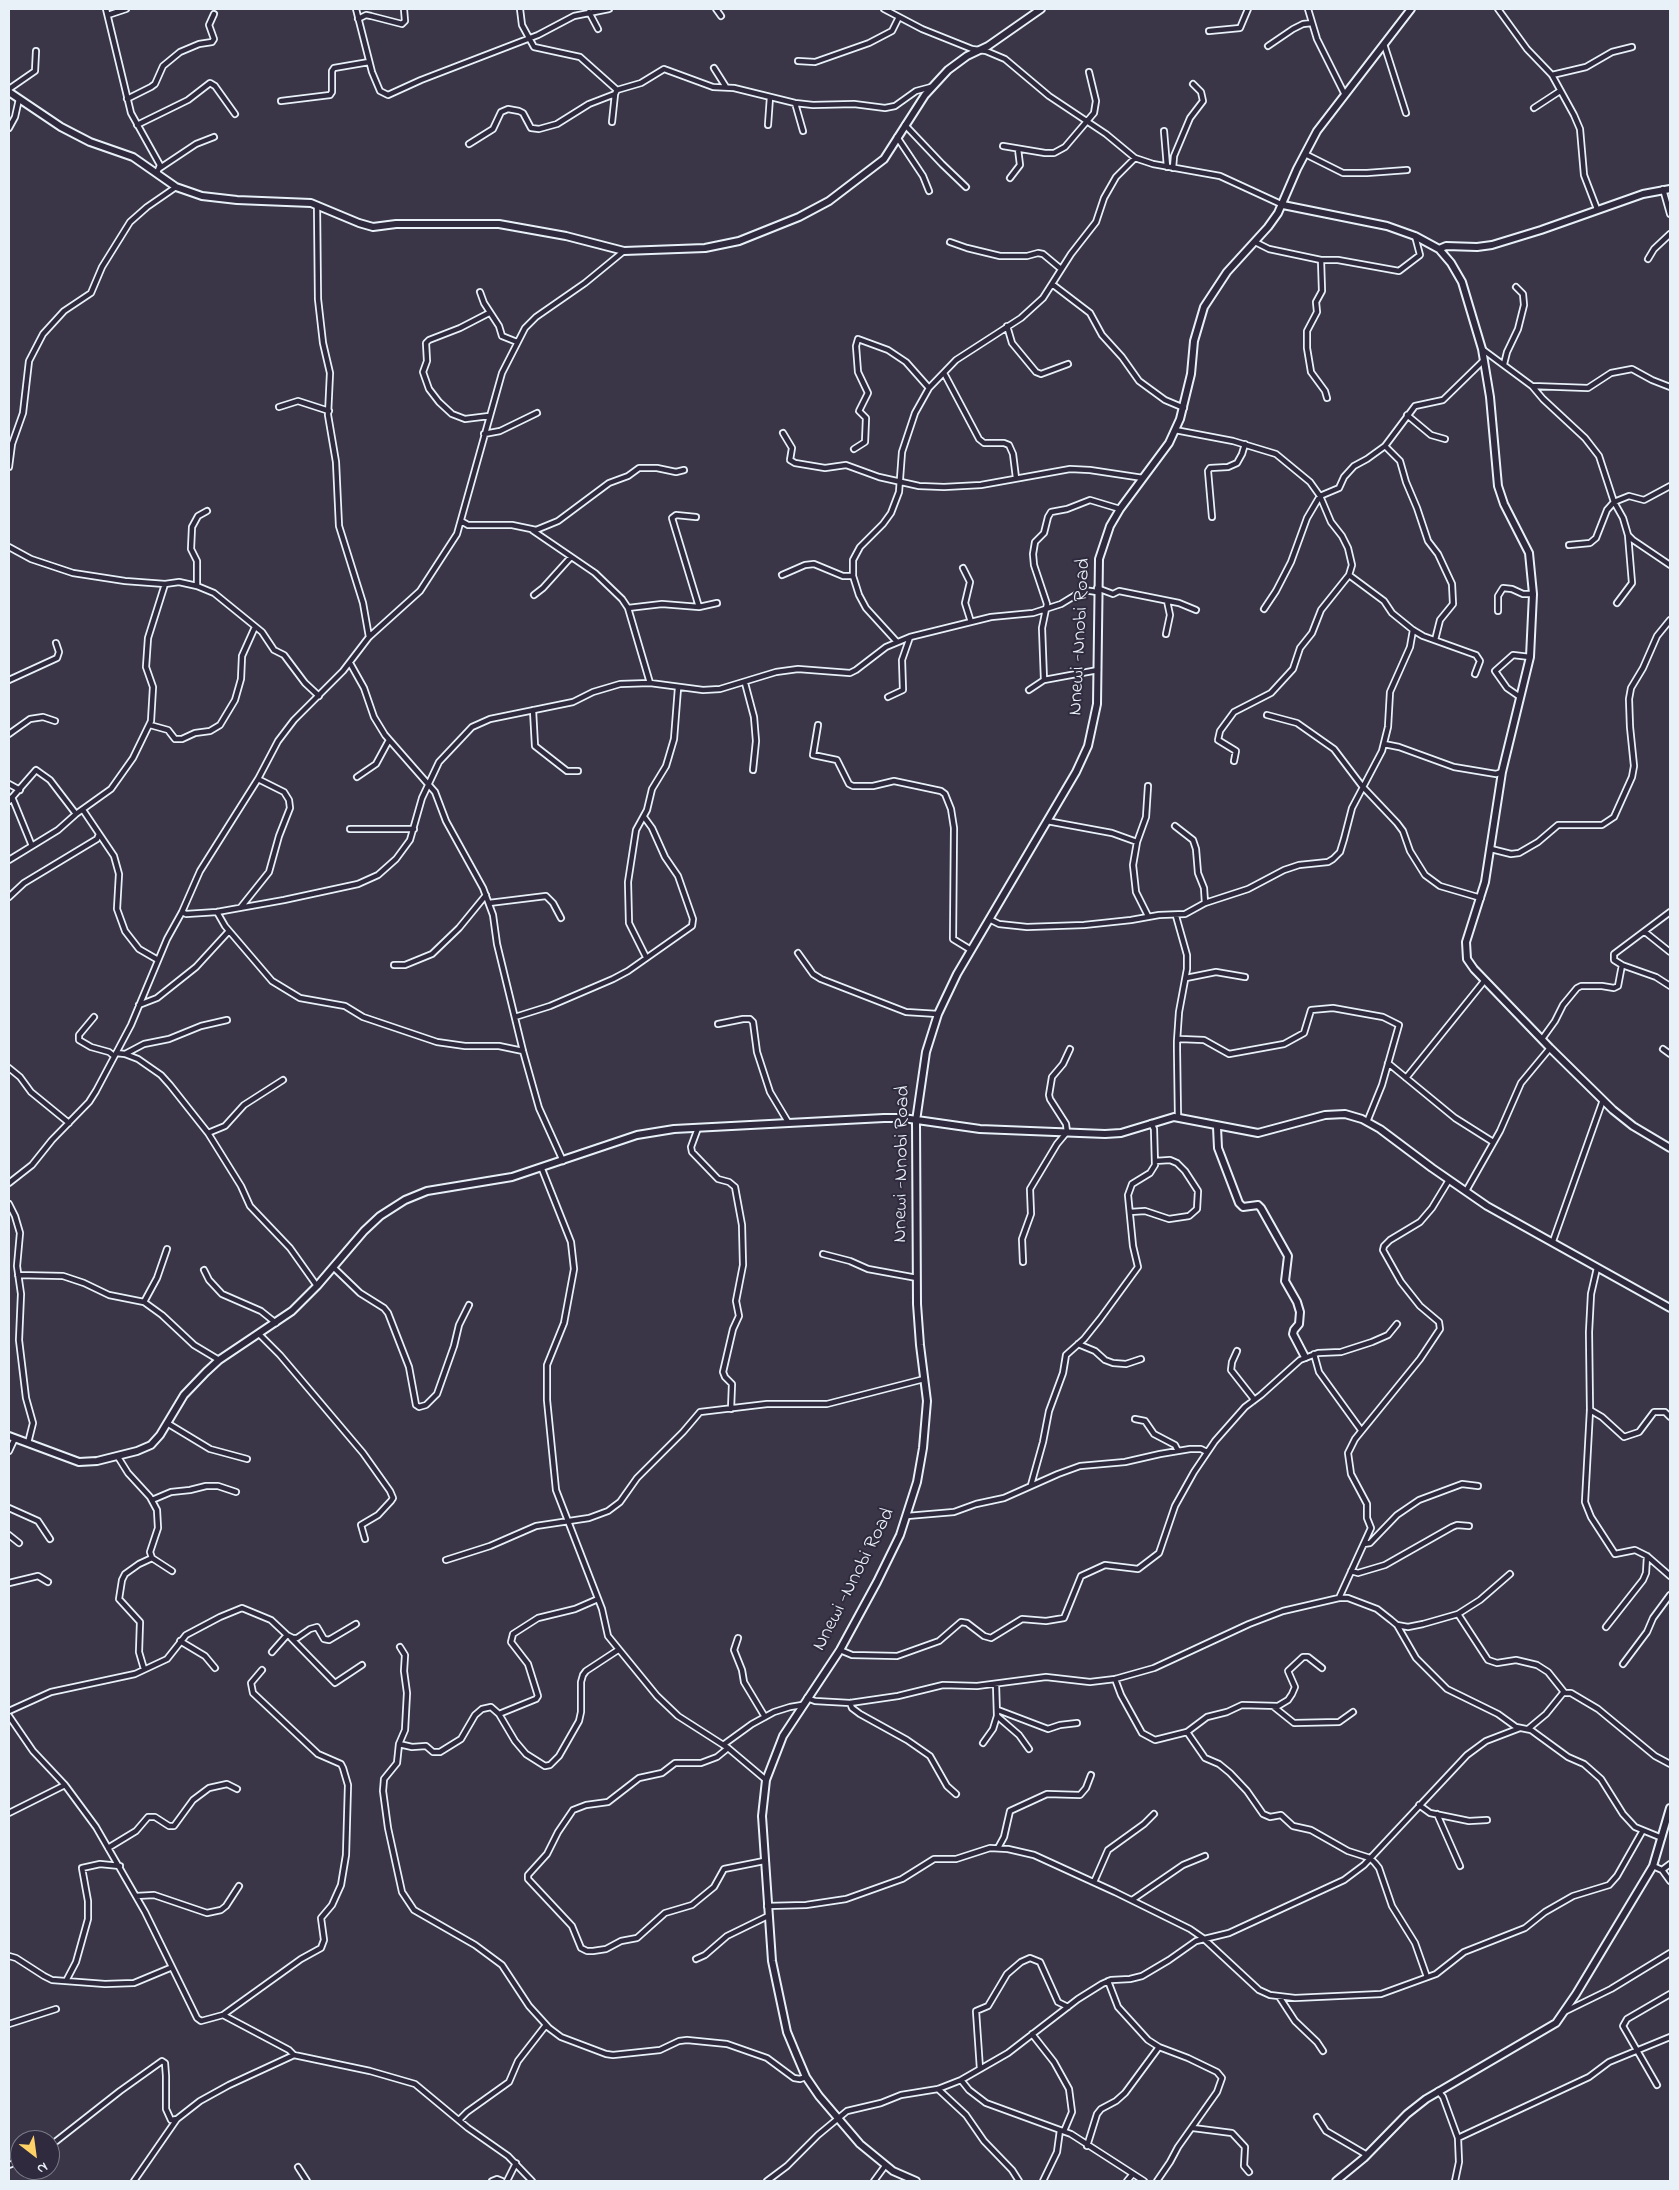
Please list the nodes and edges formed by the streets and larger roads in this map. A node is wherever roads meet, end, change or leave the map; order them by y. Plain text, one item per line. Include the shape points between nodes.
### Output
1 (106, 9) edge
2 (126, 9) edge
3 (356, 9) edge
4 (404, 9) edge
5 (520, 9) edge
6 (609, 9) edge
7 (716, 9) edge
8 (884, 9) edge
9 (1042, 9) edge
10 (1248, 9) edge
11 (1308, 9) edge
12 (1411, 9) edge
13 (1498, 9) edge
14 (589, 12) junction
15 (214, 14) dead end
16 (108, 15) junction
17 (720, 16) dead end
18 (899, 17) junction
19 (358, 19) junction
20 (1312, 23) junction
21 (598, 29) dead end
22 (1209, 31) dead end
23 (528, 38) junction
24 (1384, 44) junction
25 (1268, 46) dead end
26 (1632, 47) dead end
27 (980, 50) junction
28 (36, 51) dead end
29 (798, 61) dead end
30 (369, 62) junction
31 (714, 68) dead end
32 (1089, 72) dead end
33 (1552, 75) junction
34 (1194, 84) dead end
35 (726, 87) junction
36 (931, 87) junction
37 (1560, 90) junction
38 (9, 91) edge
39 (616, 92) junction
40 (1345, 95) junction
41 (770, 97) junction
42 (18, 99) junction
43 (127, 99) junction
44 (281, 100) dead end
45 (795, 103) junction
46 (1534, 108) dead end
47 (1406, 113) dead end
48 (235, 114) dead end
49 (612, 122) dead end
50 (1087, 122) junction
51 (137, 125) junction
52 (905, 125) junction
53 (768, 126) dead end
54 (9, 128) edge
55 (803, 131) dead end
56 (1164, 131) dead end
57 (214, 137) dead end
58 (897, 137) junction
59 (469, 144) dead end
60 (1003, 146) dead end
61 (1018, 149) junction
62 (1305, 154) junction
63 (1135, 158) junction
64 (1167, 166) junction
65 (1173, 168) junction
66 (158, 170) junction
67 (1407, 170) dead end
68 (1010, 178) dead end
69 (966, 187) dead end
70 (176, 188) junction
71 (1667, 189) edge
72 (929, 191) dead end
73 (317, 205) junction
74 (1282, 205) junction
75 (1597, 209) junction
76 (1670, 214) edge
77 (1670, 234) edge
78 (1415, 236) junction
79 (950, 242) dead end
80 (1255, 242) junction
81 (1439, 249) junction
82 (624, 251) junction
83 (1321, 260) junction
84 (1648, 260) dead end
85 (1061, 268) junction
86 (1052, 284) junction
87 (1516, 287) dead end
88 (480, 292) dead end
89 (489, 313) junction
90 (1007, 326) junction
91 (517, 342) junction
92 (1482, 349) junction
93 (1484, 360) junction
94 (1068, 364) dead end
95 (1504, 364) junction
96 (944, 373) junction
97 (1532, 386) junction
98 (1670, 387) edge
99 (929, 388) junction
100 (1327, 398) dead end
101 (279, 406) dead end
102 (1184, 408) junction
103 (329, 410) junction
104 (537, 413) dead end
105 (1408, 415) junction
106 (489, 416) junction
107 (1176, 430) junction
108 (783, 433) dead end
109 (484, 434) junction
110 (12, 435) edge
111 (1445, 439) dead end
112 (1244, 444) junction
113 (1385, 446) junction
114 (854, 449) dead end
115 (9, 467) edge
116 (684, 470) dead end
117 (1016, 478) junction
118 (1143, 478) junction
119 (901, 481) junction
120 (1670, 486) edge
121 (1320, 496) junction
122 (1614, 502) junction
123 (1120, 509) junction
124 (207, 510) dead end
125 (696, 517) dead end
126 (1212, 517) dead end
127 (461, 521) junction
128 (473, 525) junction
129 (532, 530) junction
130 (457, 534) junction
131 (1628, 535) junction
132 (1569, 545) dead end
133 (9, 547) edge
134 (571, 557) junction
135 (1670, 566) edge
136 (963, 568) dead end
137 (782, 575) dead end
138 (1349, 575) junction
139 (853, 576) junction
140 (165, 584) junction
141 (197, 586) junction
142 (1097, 590) junction
143 (1533, 594) junction
144 (534, 595) dead end
145 (1167, 602) junction
146 (717, 603) dead end
147 (1617, 603) dead end
148 (699, 607) junction
149 (628, 608) junction
150 (1047, 609) junction
151 (1264, 609) dead end
152 (1196, 610) dead end
153 (1498, 611) dead end
154 (1670, 620) edge
155 (971, 622) junction
156 (255, 627) junction
157 (1413, 630) junction
158 (1166, 634) dead end
159 (369, 637) junction
160 (910, 637) junction
161 (1435, 640) junction
162 (897, 642) junction
163 (56, 643) dead end
164 (1530, 656) junction
165 (350, 663) junction
166 (1098, 670) junction
167 (1475, 674) dead end
168 (9, 680) edge
169 (1044, 680) junction
170 (650, 682) junction
171 (745, 682) junction
172 (678, 688) junction
173 (1029, 690) dead end
174 (319, 696) junction
175 (888, 697) dead end
176 (1520, 697) junction
177 (532, 710) junction
178 (1267, 715) dead end
179 (55, 721) dead end
180 (150, 725) junction
181 (818, 725) dead end
182 (9, 734) edge
183 (389, 740) junction
184 (1384, 744) junction
185 (1234, 761) dead end
186 (753, 770) dead end
187 (578, 771) dead end
188 (1502, 772) junction
189 (357, 777) dead end
190 (258, 779) junction
191 (429, 783) junction
192 (9, 784) edge
193 (1148, 786) dead end
194 (1362, 786) junction
195 (20, 790) junction
196 (10, 799) edge
197 (82, 810) junction
198 (76, 814) junction
199 (644, 816) junction
200 (1047, 821) junction
201 (1175, 826) dead end
202 (350, 829) dead end
203 (414, 829) junction
204 (99, 834) junction
205 (1137, 842) junction
206 (32, 846) junction
207 (1491, 849) junction
208 (9, 860) edge
209 (486, 895) junction
210 (9, 897) edge
211 (1481, 898) junction
212 (489, 903) junction
213 (1205, 903) junction
214 (241, 907) junction
215 (182, 912) junction
216 (217, 912) junction
217 (1670, 912) edge
218 (1148, 916) junction
219 (1176, 916) junction
220 (561, 918) dead end
221 (989, 919) junction
222 (229, 931) junction
223 (1645, 932) junction
224 (971, 950) junction
225 (1670, 952) edge
226 (798, 954) dead end
227 (646, 957) junction
228 (158, 960) junction
229 (394, 965) dead end
230 (1622, 965) junction
231 (1245, 977) dead end
232 (1186, 978) junction
233 (1484, 980) junction
234 (1670, 986) edge
235 (139, 1005) junction
236 (938, 1014) junction
237 (94, 1017) dead end
238 (515, 1017) junction
239 (228, 1020) dead end
240 (718, 1024) dead end
241 (1542, 1040) junction
242 (1178, 1041) junction
243 (1550, 1048) junction
244 (1070, 1049) dead end
245 (1663, 1049) dead end
246 (523, 1051) junction
247 (125, 1054) junction
248 (1670, 1054) edge
249 (115, 1055) junction
250 (1388, 1063) junction
251 (9, 1068) edge
252 (1406, 1078) junction
253 (283, 1080) dead end
254 (1603, 1100) junction
255 (1178, 1117) junction
256 (916, 1121) junction
257 (788, 1122) junction
258 (1367, 1122) junction
259 (69, 1123) junction
260 (1151, 1123) junction
261 (1217, 1127) junction
262 (698, 1128) junction
263 (208, 1132) junction
264 (1067, 1132) junction
265 (1493, 1142) junction
266 (1670, 1148) edge
267 (563, 1161) junction
268 (1155, 1161) junction
269 (542, 1169) junction
270 (1449, 1180) junction
271 (9, 1183) edge
272 (1466, 1191) junction
273 (9, 1204) edge
274 (1130, 1212) junction
275 (1553, 1241) junction
276 (167, 1249) dead end
277 (823, 1254) dead end
278 (1023, 1262) dead end
279 (333, 1268) junction
280 (1597, 1268) junction
281 (204, 1270) dead end
282 (18, 1275) junction
283 (917, 1278) junction
284 (317, 1286) junction
285 (144, 1302) junction
286 (469, 1305) dead end
287 (1670, 1308) edge
288 (276, 1323) junction
289 (1397, 1324) dead end
290 (259, 1334) junction
291 (1078, 1344) junction
292 (1237, 1352) dead end
293 (1314, 1354) junction
294 (1305, 1357) junction
295 (1141, 1359) dead end
296 (219, 1360) junction
297 (924, 1380) junction
298 (1253, 1401) junction
299 (731, 1408) junction
300 (1590, 1410) junction
301 (1670, 1417) edge
302 (1135, 1419) dead end
303 (167, 1423) junction
304 (1361, 1430) junction
305 (12, 1437) edge
306 (1215, 1441) junction
307 (28, 1443) junction
308 (1201, 1448) junction
309 (9, 1451) edge
310 (1178, 1451) junction
311 (1207, 1452) junction
312 (118, 1457) junction
313 (247, 1459) dead end
314 (1030, 1485) junction
315 (1478, 1486) dead end
316 (236, 1492) dead end
317 (152, 1500) junction
318 (9, 1508) edge
319 (907, 1516) junction
320 (567, 1520) junction
321 (1469, 1526) dead end
322 (9, 1535) edge
323 (50, 1539) dead end
324 (365, 1540) dead end
325 (19, 1544) dead end
326 (1364, 1544) junction
327 (1646, 1556) junction
328 (152, 1558) junction
329 (446, 1560) dead end
330 (172, 1571) dead end
331 (1351, 1572) junction
332 (1510, 1574) dead end
333 (1670, 1576) edge
334 (48, 1582) dead end
335 (9, 1583) edge
336 (1670, 1595) edge
337 (1340, 1598) junction
338 (598, 1599) junction
339 (1458, 1614) junction
340 (356, 1624) dead end
341 (1397, 1625) junction
342 (1606, 1627) dead end
343 (289, 1636) junction
344 (738, 1638) dead end
345 (180, 1641) junction
346 (400, 1647) dead end
347 (618, 1650) junction
348 (840, 1650) junction
349 (272, 1652) dead end
350 (1623, 1664) dead end
351 (362, 1665) dead end
352 (215, 1668) dead end
353 (1322, 1668) dead end
354 (144, 1669) junction
355 (262, 1670) dead end
356 (1115, 1679) junction
357 (996, 1684) junction
358 (1564, 1692) junction
359 (807, 1698) junction
360 (850, 1703) junction
361 (802, 1705) junction
362 (1274, 1707) junction
363 (998, 1710) junction
364 (9, 1711) edge
365 (1354, 1712) dead end
366 (500, 1714) junction
367 (9, 1716) edge
368 (997, 1716) junction
369 (764, 1717) junction
370 (1077, 1723) dead end
371 (1520, 1728) junction
372 (1528, 1729) junction
373 (1187, 1732) junction
374 (983, 1743) dead end
375 (399, 1744) junction
376 (723, 1745) junction
377 (728, 1748) junction
378 (1028, 1749) dead end
379 (1670, 1764) edge
380 (1091, 1775) dead end
381 (766, 1780) junction
382 (65, 1785) junction
383 (237, 1789) dead end
384 (956, 1794) dead end
385 (1419, 1805) junction
386 (1670, 1808) edge
387 (9, 1813) edge
388 (1154, 1814) dead end
389 (1437, 1814) junction
390 (1487, 1820) dead end
391 (1642, 1832) junction
392 (1662, 1838) junction
393 (108, 1848) junction
394 (998, 1848) junction
395 (1204, 1856) dead end
396 (1370, 1858) junction
397 (764, 1861) junction
398 (1670, 1864) edge
399 (120, 1866) junction
400 (1460, 1866) dead end
401 (1653, 1866) junction
402 (1662, 1870) junction
403 (1670, 1881) edge
404 (1094, 1882) junction
405 (239, 1886) dead end
406 (136, 1896) junction
407 (1132, 1900) junction
408 (767, 1906) junction
409 (768, 1916) junction
410 (1204, 1938) junction
411 (1670, 1954) edge
412 (9, 1956) edge
413 (696, 1959) dead end
414 (170, 1968) junction
415 (1427, 1977) junction
416 (66, 1981) junction
417 (1108, 1981) junction
418 (1670, 1994) edge
419 (1280, 1998) junction
420 (1068, 2007) junction
421 (56, 2009) dead end
422 (1566, 2011) junction
423 (223, 2016) junction
424 (9, 2024) edge
425 (546, 2025) junction
426 (1032, 2034) junction
427 (1670, 2037) edge
428 (1159, 2047) junction
429 (1638, 2050) junction
430 (1323, 2051) dead end
431 (294, 2054) junction
432 (980, 2069) junction
433 (806, 2076) junction
434 (961, 2080) junction
435 (1658, 2085) dead end
436 (938, 2089) junction
437 (1438, 2091) junction
438 (1317, 2117) dead end
439 (836, 2118) junction
440 (177, 2119) junction
441 (459, 2120) junction
442 (1193, 2128) junction
443 (1062, 2130) junction
444 (60, 2138) edge
445 (1458, 2138) junction
446 (1088, 2146) junction
447 (1367, 2155) junction
448 (516, 2162) junction
449 (885, 2166) junction
450 (298, 2167) dead end
451 (1249, 2172) dead end
452 (1132, 2175) junction
453 (134, 2181) edge
454 (307, 2181) edge
455 (492, 2181) edge
456 (502, 2181) edge
457 (506, 2181) edge
458 (532, 2181) edge
459 (767, 2181) edge
460 (874, 2181) edge
461 (916, 2181) edge
462 (1019, 2181) edge
463 (1043, 2181) edge
464 (1127, 2181) edge
465 (1144, 2181) edge
466 (1157, 2181) edge
467 (1336, 2181) edge
468 (1455, 2181) edge

1 - 16 street
2 - 16 street
3 - 19 street
4 - 19 street via 402,24 366,15
5 - 23 street
6 - 14 street
7 - 17 street
8 - 18 street
9 - 27 street
10 - 22 street via 1240,28
11 - 20 street
12 - 24 street, Nnewi -Nnobi Road
13 - 33 street via 1527,49
14 - 21 street
14 - 23 street
15 - 43 street via 209,25 214,38 212,42 180,52 163,66 155,84
16 - 43 street
18 - 27 street
18 - 29 street via 892,31 869,42 815,62
19 - 30 street
20 - 25 street via 1292,29
20 - 40 street
23 - 30 street via 388,95 380,91
23 - 39 street via 538,49 580,57
24 - 40 street, Nnewi -Nnobi Road
24 - 47 street
26 - 33 street via 1612,52 1586,67
27 - 36 street via 952,66
27 - 50 street via 1005,59 1049,96
28 - 38 street via 35,71
30 - 44 street via 334,68 330,94
31 - 35 street
32 - 50 street via 1096,100 1094,113
33 - 37 street
34 - 65 street via 1203,101 1190,118 1174,156
35 - 39 street via 713,87 664,70
35 - 41 street
36 - 45 street via 916,91 895,106 884,108 848,103 813,106
36 - 52 street
37 - 46 street
37 - 75 street via 1580,129 1584,175
38 - 42 street
39 - 49 street
39 - 59 street via 557,124 539,129 531,128 519,111 508,109 501,112 493,130
40 - 62 street, Nnewi -Nnobi Road via 1317,131
41 - 45 street
41 - 53 street
42 - 54 street
42 - 66 street via 90,142 133,157
43 - 51 street
45 - 55 street
48 - 51 street via 210,83 188,100
50 - 61 street via 1061,150 1045,153
50 - 63 street
51 - 66 street
52 - 58 street
52 - 69 street
56 - 64 street
57 - 66 street via 196,144
58 - 72 street
58 - 82 street via 890,151 875,167 829,201 799,217 727,245
60 - 61 street
61 - 68 street via 1020,165
62 - 67 street via 1343,173
62 - 74 street, Nnewi -Nnobi Road
63 - 64 street
63 - 85 street via 1116,177 1096,222
64 - 65 street
65 - 74 street via 1220,176
66 - 70 street
70 - 73 street via 221,199 285,200
70 - 110 street via 130,222 102,267 91,293 64,311 43,334 29,361 23,413
71 - 75 street
71 - 76 street
73 - 82 street via 358,224 373,227 396,224 513,225
73 - 103 street via 318,299 330,373
74 - 78 street via 1387,226
74 - 80 street, Nnewi -Nnobi Road
75 - 81 street via 1492,245
77 - 84 street via 1654,249
78 - 81 street
78 - 83 street via 1420,255 1402,270
79 - 85 street via 1000,256 1043,254
80 - 83 street via 1269,249
80 - 102 street, Nnewi -Nnobi Road via 1227,272 1204,307 1194,341
81 - 92 street via 1462,282
82 - 91 street via 536,317
83 - 100 street via 1322,291 1316,302 1317,312 1307,331 1307,348 1311,372
85 - 86 street
86 - 90 street via 1033,308
86 - 102 street via 1090,313 1102,335 1139,381 1165,400
87 - 95 street via 1523,294 1524,305
88 - 89 street
89 - 91 street via 502,336
89 - 106 street via 429,340 423,372 429,389 452,414 465,419
90 - 94 street via 1012,343 1036,372 1041,374
90 - 96 street via 965,352
91 - 106 street via 502,372
92 - 93 street
92 - 95 street
93 - 105 street via 1443,400 1420,404
93 - 143 street via 1498,486 1529,553
95 - 97 street
96 - 99 street
96 - 117 street via 979,439 984,443 1009,445
97 - 98 street via 1588,388 1612,373 1632,368
97 - 122 street via 1594,448
99 - 114 street via 914,369 895,354 857,340 858,372 868,393 859,411 866,418 865,442
99 - 119 street via 909,428 902,452
101 - 103 street via 298,401
102 - 107 street, Nnewi -Nnobi Road
103 - 159 street via 336,462 339,526 363,603
104 - 109 street via 500,431
105 - 111 street via 1431,435
105 - 113 street
106 - 109 street
107 - 112 street
107 - 118 street, Nnewi -Nnobi Road
108 - 119 street via 792,448 790,460 795,463 825,468 846,465
109 - 127 street
110 - 115 street
112 - 121 street via 1276,454 1310,482
112 - 126 street via 1237,463 1208,471
113 - 121 street via 1354,466 1339,488
113 - 161 street via 1400,461 1428,541 1452,584 1453,604 1440,620
116 - 129 street via 639,468 609,483 558,521
117 - 118 street via 1070,469
117 - 119 street via 981,485 944,487
118 - 123 street, Nnewi -Nnobi Road
119 - 139 street via 890,513 856,553
120 - 122 street via 1644,500 1629,496
121 - 138 street via 1331,522 1348,548 1352,565
121 - 151 street via 1307,518 1291,562
122 - 131 street
122 - 132 street via 1596,538 1590,543
123 - 142 street, Nnewi -Nnobi Road via 1110,526 1099,559
123 - 150 street via 1090,500 1049,514 1044,533 1035,542 1033,554
124 - 141 street via 198,516 192,527 191,549 197,561
125 - 148 street via 672,518
127 - 128 street
127 - 130 street
128 - 129 street via 512,525
128 - 130 street
129 - 134 street
130 - 159 street via 420,591
131 - 135 street
131 - 147 street via 1632,583
133 - 140 street via 31,560 73,573 110,580
134 - 144 street
134 - 149 street via 609,585
136 - 155 street via 970,582 965,603
137 - 139 street via 814,564 843,576
138 - 157 street via 1384,601
138 - 185 street via 1321,610 1312,633 1300,648 1293,669 1271,693 1234,712 1224,725 1218,738 1236,751
139 - 162 street via 866,608
140 - 141 street via 179,582
140 - 180 street via 148,638 146,667 153,687
141 - 156 street via 214,593
142 - 145 street via 1113,594 1119,591
142 - 150 street via 1079,591 1061,604
142 - 166 street, Nnewi -Nnobi Road
143 - 153 street via 1503,588 1498,596
143 - 164 street
145 - 152 street
145 - 158 street via 1170,614
146 - 148 street
148 - 149 street via 662,604
149 - 170 street
150 - 155 street
150 - 169 street via 1042,638
154 - 207 street via 1657,636 1631,688 1634,766 1632,778 1614,817 1602,825 1558,825 1519,853
155 - 160 street
156 - 174 street
156 - 180 street via 244,647 235,700 220,725 182,739 175,739 168,730
157 - 161 street
157 - 184 street via 1410,647 1390,692
159 - 165 street
160 - 162 street
160 - 175 street via 902,660 903,690
161 - 167 street via 1479,657
162 - 171 street via 850,673 798,669
163 - 168 street via 57,658
164 - 176 street
164 - 176 street via 1513,655 1496,671 1507,688
165 - 174 street
165 - 183 street via 364,688 374,717
166 - 169 street
166 - 200 street, Nnewi -Nnobi Road via 1097,704 1088,746
169 - 173 street
170 - 172 street
170 - 177 street via 620,684 573,702
171 - 172 street via 703,690
171 - 186 street via 754,718
172 - 199 street via 670,756 652,788
174 - 190 street via 286,729
176 - 188 street
177 - 187 street via 535,746 567,771
177 - 191 street via 490,719 472,727 439,762
178 - 194 street via 1298,723 1334,749
179 - 182 street via 30,719
180 - 197 street via 116,784
181 - 224 street via 813,755 836,760 853,786 894,781 945,794 954,828 953,939
183 - 189 street via 376,764
183 - 191 street
184 - 188 street via 1454,767 1496,774
184 - 194 street
188 - 207 street
190 - 214 street via 284,792 290,808 269,872
190 - 215 street via 200,871
191 - 203 street
191 - 209 street
192 - 195 street
193 - 205 street via 1146,817
194 - 211 street via 1397,823 1426,875 1440,886
194 - 213 street via 1352,808 1340,852 1333,859 1299,865 1248,889
195 - 196 street
195 - 198 street via 36,770 50,780
196 - 206 street
197 - 198 street
197 - 204 street
198 - 206 street
199 - 227 street via 634,837 627,890 629,923
199 - 227 street via 678,876 693,922 692,926
200 - 205 street
200 - 221 street, Nnewi -Nnobi Road
201 - 213 street via 1193,840
202 - 203 street
203 - 214 street via 396,859 369,880
204 - 210 street via 97,839 24,883
204 - 228 street via 114,856 118,869 117,909 122,924 134,945
205 - 218 street via 1133,865 1136,892
206 - 208 street
207 - 211 street
209 - 212 street
209 - 229 street via 460,928 432,954 404,965
211 - 233 street via 1465,951 1470,964
212 - 220 street via 546,896
212 - 238 street
213 - 219 street
214 - 216 street
215 - 216 street
215 - 228 street
216 - 222 street
217 - 223 street
218 - 219 street
218 - 221 street via 1084,925 1027,927 999,924
219 - 232 street via 1187,955
221 - 224 street, Nnewi -Nnobi Road
222 - 235 street via 196,967 158,998
222 - 246 street via 272,981 300,998 345,1006 364,1017 437,1042
223 - 225 street
223 - 230 street via 1613,956
224 - 236 street, Nnewi -Nnobi Road
226 - 236 street via 813,974 821,979 906,1012
227 - 238 street via 628,971 595,988
228 - 235 street
230 - 234 street via 1656,977
230 - 241 street via 1616,987 1577,988
231 - 232 street via 1216,972
232 - 242 street via 1179,1012
233 - 241 street
233 - 252 street
235 - 249 street
236 - 256 street, Nnewi -Nnobi Road via 926,1052
237 - 249 street via 79,1034 79,1040
238 - 246 street
239 - 247 street via 144,1044
240 - 257 street via 742,1019 753,1022 758,1058 770,1092
241 - 243 street
242 - 250 street via 1184,1038 1204,1040 1224,1052 1235,1054 1284,1044 1304,1034 1311,1010 1338,1008 1397,1023 1399,1026
242 - 255 street
243 - 254 street
243 - 265 street via 1520,1083
244 - 264 street via 1052,1077 1049,1095 1066,1124
245 - 248 street
246 - 267 street via 540,1108
247 - 249 street
247 - 263 street via 161,1075
249 - 259 street via 89,1102
250 - 252 street
250 - 258 street
251 - 259 street via 31,1092
252 - 265 street via 1455,1118
253 - 263 street via 249,1101 225,1126
254 - 266 street via 1633,1126
254 - 275 street
255 - 260 street
255 - 261 street
256 - 257 street via 884,1118
256 - 264 street via 980,1130
256 - 283 street, Nnewi -Nnobi Road
257 - 262 street
258 - 261 street via 1336,1114 1258,1133
258 - 270 street
259 - 271 street via 32,1165
260 - 264 street via 1121,1133
260 - 268 street
261 - 294 street via 1218,1148 1239,1203 1243,1207 1261,1208 1288,1256 1286,1281 1300,1312 1299,1324 1292,1334
262 - 267 street via 637,1135
262 - 299 street via 692,1152 718,1179 735,1187 742,1225 743,1265 736,1301 739,1316 723,1372 732,1384
263 - 284 street via 250,1206 290,1248
264 - 278 street via 1030,1190 1031,1214 1022,1239
265 - 272 street
267 - 269 street
268 - 274 street via 1150,1173 1136,1180 1130,1188
268 - 274 street via 1170,1160 1186,1171 1198,1191 1197,1209 1189,1216 1169,1219 1145,1211
269 - 279 street via 427,1191 405,1200 364,1231
269 - 320 street via 571,1242 574,1269 564,1323 547,1365 546,1380 556,1490
270 - 272 street
270 - 304 street via 1420,1222 1390,1240 1383,1250 1401,1282 1420,1306 1439,1322 1440,1329 1420,1359
272 - 275 street
273 - 282 street via 20,1233
274 - 291 street via 1138,1266
275 - 280 street
276 - 285 street
277 - 283 street via 868,1269
279 - 284 street
279 - 286 street via 388,1313 409,1367 419,1407 437,1394 459,1325
280 - 287 street
280 - 300 street via 1591,1294 1589,1332
281 - 288 street via 222,1294 261,1311
282 - 285 street via 64,1276 109,1295
282 - 307 street via 21,1358 33,1423
283 - 297 street, Nnewi -Nnobi Road
284 - 288 street
285 - 296 street via 194,1345
288 - 290 street
289 - 293 street via 1388,1335 1372,1342 1341,1352
290 - 296 street
290 - 324 street via 363,1453 390,1491 391,1502 361,1525
291 - 295 street via 1113,1363 1126,1364
291 - 314 street via 1065,1359
292 - 298 street via 1231,1370
293 - 294 street
293 - 304 street via 1319,1372
294 - 298 street
296 - 303 street via 184,1395
297 - 299 street via 827,1404
297 - 319 street, Nnewi -Nnobi Road via 927,1401 924,1439
298 - 306 street
299 - 320 street via 700,1412 614,1507 601,1515
300 - 301 street via 1624,1438 1638,1432 1654,1412 1665,1412
300 - 327 street via 1587,1508 1615,1554 1635,1550
302 - 310 street via 1145,1421 1154,1434 1175,1445
303 - 312 street via 151,1445
303 - 313 street via 210,1449
304 - 326 street via 1351,1446 1348,1463 1367,1504 1371,1528
305 - 307 street
305 - 309 street
306 - 308 street
306 - 311 street
307 - 312 street via 79,1462
308 - 310 street
308 - 311 street
310 - 314 street via 1125,1462 1080,1466
311 - 348 street via 1175,1506 1159,1553 1141,1568 1105,1565 1081,1576 1064,1618 1046,1621 1022,1619 991,1638 967,1622 961,1622 939,1642 897,1656 852,1655
312 - 317 street
314 - 319 street via 1012,1495 960,1510
315 - 326 street via 1462,1484 1419,1500 1397,1515 1370,1543
316 - 317 street via 206,1486 171,1492
317 - 328 street via 159,1520 150,1552
318 - 323 street via 38,1521
319 - 348 street, Nnewi -Nnobi Road via 887,1563
320 - 329 street via 536,1526 496,1544
320 - 338 street
321 - 331 street via 1452,1527 1378,1568
322 - 325 street
326 - 331 street
327 - 333 street
327 - 342 street via 1643,1580
328 - 330 street
328 - 354 street via 125,1574 119,1599 140,1622 139,1652
331 - 337 street
332 - 339 street
334 - 335 street via 38,1576
336 - 350 street
337 - 341 street via 1365,1603
337 - 356 street via 1284,1611 1154,1668
338 - 347 street via 608,1636
338 - 366 street via 575,1609 538,1618 513,1634 511,1642 528,1664 538,1696
339 - 341 street via 1416,1626
339 - 358 street via 1488,1660 1496,1663 1516,1660 1537,1665 1548,1672
340 - 343 street via 329,1640 324,1639 316,1627 298,1638
341 - 371 street via 1416,1658 1447,1689
343 - 345 street via 271,1620 245,1608 220,1617
343 - 349 street
343 - 351 street via 335,1683
344 - 369 street via 734,1650 744,1682
345 - 352 street via 205,1656
345 - 354 street via 167,1658
346 - 375 street via 405,1655 407,1693 405,1730
347 - 366 street via 586,1671 581,1682 579,1721 559,1756 550,1765 545,1766 526,1754
347 - 376 street via 678,1716
348 - 359 street, Nnewi -Nnobi Road
353 - 362 street via 1308,1657 1303,1657 1288,1671 1295,1687 1292,1694 1288,1700
354 - 364 street via 51,1692
355 - 423 street via 251,1683 253,1693 318,1754 344,1768 348,1785 346,1855 338,1891 332,1905 320,1918 324,1940 321,1948
356 - 357 street via 1090,1682 1046,1677
356 - 373 street via 1131,1716 1146,1737 1155,1740
357 - 360 street via 942,1685
357 - 363 street
358 - 372 street
358 - 379 street via 1575,1694 1592,1705 1655,1756
359 - 360 street
359 - 361 street, Nnewi -Nnobi Road
360 - 384 street via 860,1714 930,1756 947,1786
361 - 369 street via 790,1706
361 - 381 street, Nnewi -Nnobi Road via 783,1736
362 - 365 street via 1294,1723 1339,1722
362 - 373 street via 1242,1705 1207,1716
363 - 368 street
363 - 370 street via 1048,1729
366 - 375 street via 491,1708 482,1709 461,1739 440,1752 433,1752 426,1746
367 - 382 street via 33,1750
368 - 374 street
368 - 378 street via 1019,1734
369 - 376 street
371 - 372 street
371 - 385 street via 1478,1746
372 - 391 street via 1595,1773 1623,1814
373 - 396 street via 1205,1758 1230,1773 1263,1814 1270,1817 1281,1815 1293,1826 1312,1830 1356,1855
375 - 425 street via 397,1763 384,1779 383,1791 402,1892 414,1910 476,1945 502,1965
376 - 377 street
377 - 381 street
377 - 397 street via 717,1757 701,1763 675,1763 662,1773 639,1778 608,1802 573,1810 528,1879 572,1926 581,1948 586,1951 606,1949 621,1941 638,1938 664,1913 696,1902 717,1883 724,1869
380 - 394 street via 1080,1795 1047,1794 1010,1812
381 - 397 street, Nnewi -Nnobi Road via 762,1816
382 - 387 street
382 - 393 street
383 - 393 street via 217,1784 193,1800 174,1826 156,1817 148,1818 136,1831
385 - 389 street via 1425,1811
385 - 396 street
386 - 392 street
388 - 404 street via 1108,1850
389 - 390 street via 1469,1821
389 - 400 street
391 - 392 street
391 - 415 street via 1609,1885 1573,1896 1525,1928 1464,1952
392 - 401 street
393 - 399 street
394 - 404 street via 1034,1854
394 - 408 street via 980,1850 956,1859 934,1859 902,1879 846,1899
395 - 407 street via 1183,1865
396 - 410 street via 1357,1872 1328,1888 1229,1933
396 - 415 street via 1379,1868 1390,1901 1415,1944
397 - 408 street, Nnewi -Nnobi Road
398 - 402 street
399 - 406 street
399 - 416 street via 100,1864 82,1868 88,1919 76,1962
401 - 402 street
401 - 422 street
402 - 403 street
404 - 407 street
405 - 406 street via 226,1906 208,1913 154,1895
406 - 414 street
407 - 410 street
408 - 409 street, Nnewi -Nnobi Road
409 - 413 street via 727,1936
409 - 433 street, Nnewi -Nnobi Road via 779,2000 787,2032
410 - 417 street via 1142,1976
410 - 419 street via 1259,1990
411 - 422 street
412 - 416 street via 44,1976
414 - 416 street via 125,1985
414 - 423 street via 197,2018
415 - 419 street via 1381,1994
417 - 420 street
417 - 428 street via 1123,2014 1144,2037
418 - 429 street via 1624,2023 1624,2031
419 - 430 street via 1295,2021
420 - 426 street
420 - 432 street via 1058,2002 1040,1962 1030,1958 1021,1962 1007,1974 988,2006 976,2012
421 - 424 street
422 - 437 street via 1550,2028
423 - 431 street
425 - 433 street via 561,2037 606,2054 660,2050 679,2041 727,2044 767,2058 794,2078
425 - 441 street via 518,2061 509,2082
426 - 432 street
426 - 443 street via 1054,2062 1069,2089 1072,2112
427 - 429 street
428 - 442 street via 1199,2063 1222,2078 1217,2092
428 - 446 street via 1125,2093 1101,2108
429 - 435 street
429 - 445 street
431 - 440 street via 229,2084
431 - 441 street via 370,2070 415,2084
432 - 434 street
433 - 439 street, Nnewi -Nnobi Road
434 - 436 street
434 - 443 street via 986,2103
436 - 439 street via 901,2095 847,2111
436 - 462 street via 966,2115
437 - 445 street
437 - 447 street via 1408,2114
438 - 447 street via 1326,2131
439 - 449 street, Nnewi -Nnobi Road
439 - 459 street
440 - 444 street via 171,2120 166,2109 165,2063 162,2061
440 - 453 street
441 - 448 street
442 - 451 street via 1232,2133 1245,2148 1244,2166
442 - 466 street
443 - 446 street
443 - 463 street via 1057,2152
445 - 468 street
446 - 452 street
447 - 467 street
448 - 457 street
448 - 458 street
449 - 460 street
449 - 461 street, Nnewi -Nnobi Road
450 - 454 street
452 - 464 street
452 - 465 street
455 - 456 street

